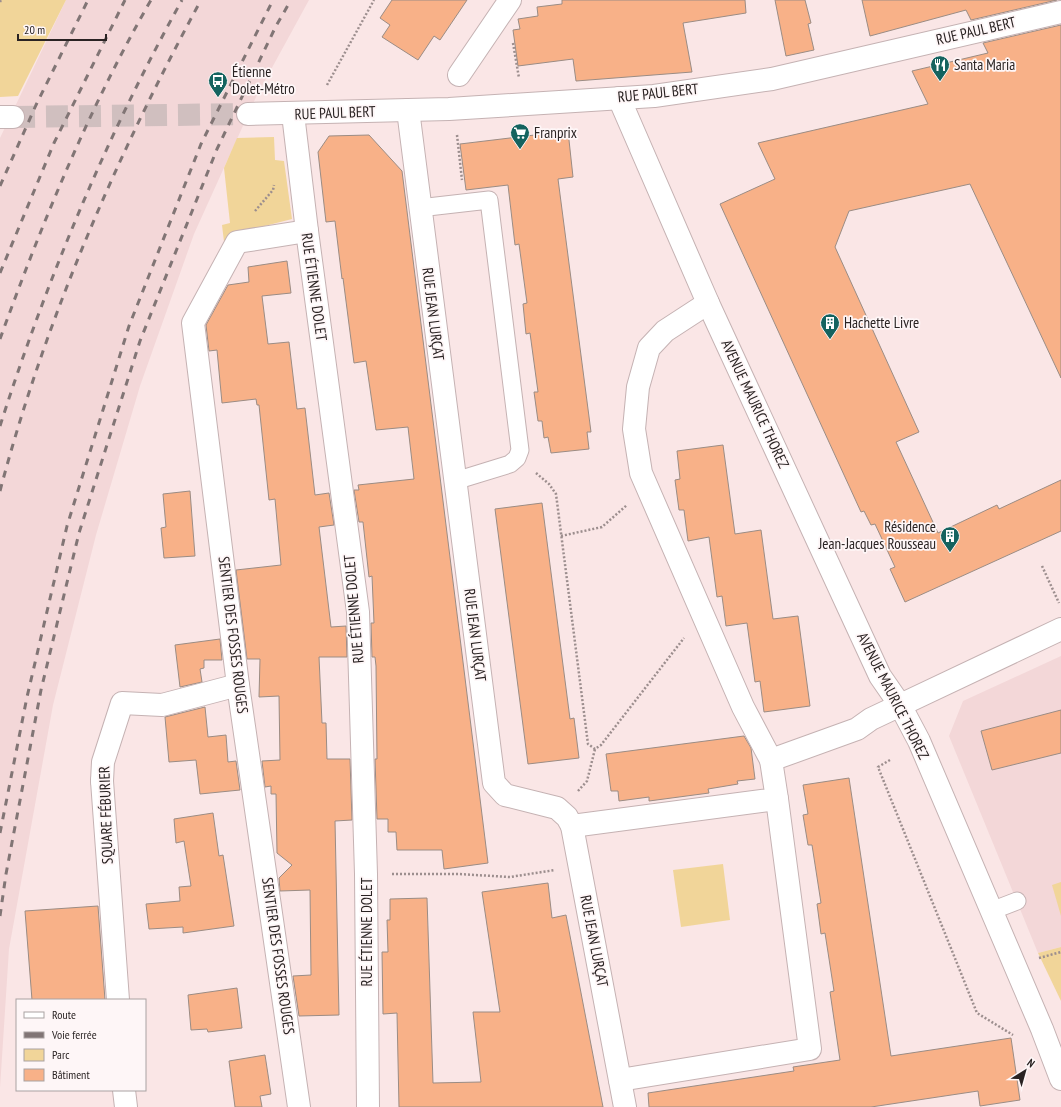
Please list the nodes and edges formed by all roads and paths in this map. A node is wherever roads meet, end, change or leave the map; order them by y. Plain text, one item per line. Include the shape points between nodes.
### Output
1 (374, 0) edge
2 (506, 6) edge
3 (1061, 12) edge
4 (459, 75) dead end
5 (520, 84) dead end
6 (324, 91) dead end
7 (618, 98) junction
8 (408, 110) junction
9 (248, 114) tunnel mouth
10 (293, 114) junction
11 (457, 133) dead end
12 (275, 183) dead end
13 (464, 203) junction
14 (419, 208) junction
15 (307, 231) junction
16 (237, 242) junction
17 (708, 302) junction
18 (536, 472) dead end
19 (455, 482) junction
20 (647, 487) junction
21 (561, 536) junction
22 (1042, 566) dead end
23 (1058, 602) dead end
24 (703, 614) junction
25 (1061, 629) edge
26 (238, 684) junction
27 (900, 705) junction
28 (595, 750) junction
29 (771, 760) junction
30 (890, 760) dead end
31 (575, 796) dead end
32 (777, 799) junction
33 (572, 826) junction
34 (558, 869) dead end
35 (385, 874) dead end
36 (1017, 901) dead end
37 (991, 911) junction
38 (1061, 952) edge
39 (1037, 959) dead end
40 (118, 999) edge
41 (1013, 1035) dead end
42 (1061, 1079) edge
43 (620, 1080) junction
44 (124, 1091) edge
45 (126, 1107) edge
46 (299, 1107) edge
47 (368, 1107) edge
48 (625, 1107) edge

1 - 6 path
2 - 4 street
2 - 5 path via 515,23 510,30
3 - 7 street, RUE PAUL BERT via 772,79 654,96
7 - 8 street, RUE PAUL BERT
7 - 17 street, AVENUE MAURICE THOREZ
8 - 10 street, RUE PAUL BERT
8 - 14 street, RUE JEAN LURÇAT
9 - 10 street, RUE PAUL BERT
10 - 15 street, RUE ÉTIENNE DOLET
11 - 13 path
12 - 16 path via 245,222
13 - 14 lane
13 - 19 lane via 489,200 520,450 517,458 510,464
14 - 19 street, RUE JEAN LURÇAT
15 - 16 street
15 - 47 street, RUE ÉTIENNE DOLET via 358,612 366,874
16 - 26 street, SENTIER DES FOSSES ROUGES via 193,323
17 - 20 street via 665,331 649,348 638,387 634,429 641,473
17 - 27 street, AVENUE MAURICE THOREZ via 880,676
18 - 21 path via 556,494
19 - 33 street, RUE JEAN LURÇAT via 494,783 505,795 556,808 567,817
20 - 21 path via 602,527
20 - 24 street
21 - 28 path via 588,744
22 - 23 path
24 - 28 path
24 - 29 street via 743,707
25 - 27 street
26 - 40 street, SQUARE FÉBURIER via 162,705 122,703 103,762 102,781
26 - 46 street, SENTIER DES FOSSES ROUGES
27 - 29 street via 857,729
27 - 37 street, AVENUE MAURICE THOREZ
28 - 31 path via 587,781
29 - 32 street
30 - 41 path via 878,767 976,1013
32 - 33 street
32 - 43 street via 810,1049
33 - 43 street, RUE JEAN LURÇAT
34 - 35 path via 510,876
36 - 37 lane
37 - 42 street, AVENUE MAURICE THOREZ
38 - 39 path
43 - 48 street, RUE JEAN LURÇAT
44 - 45 street

